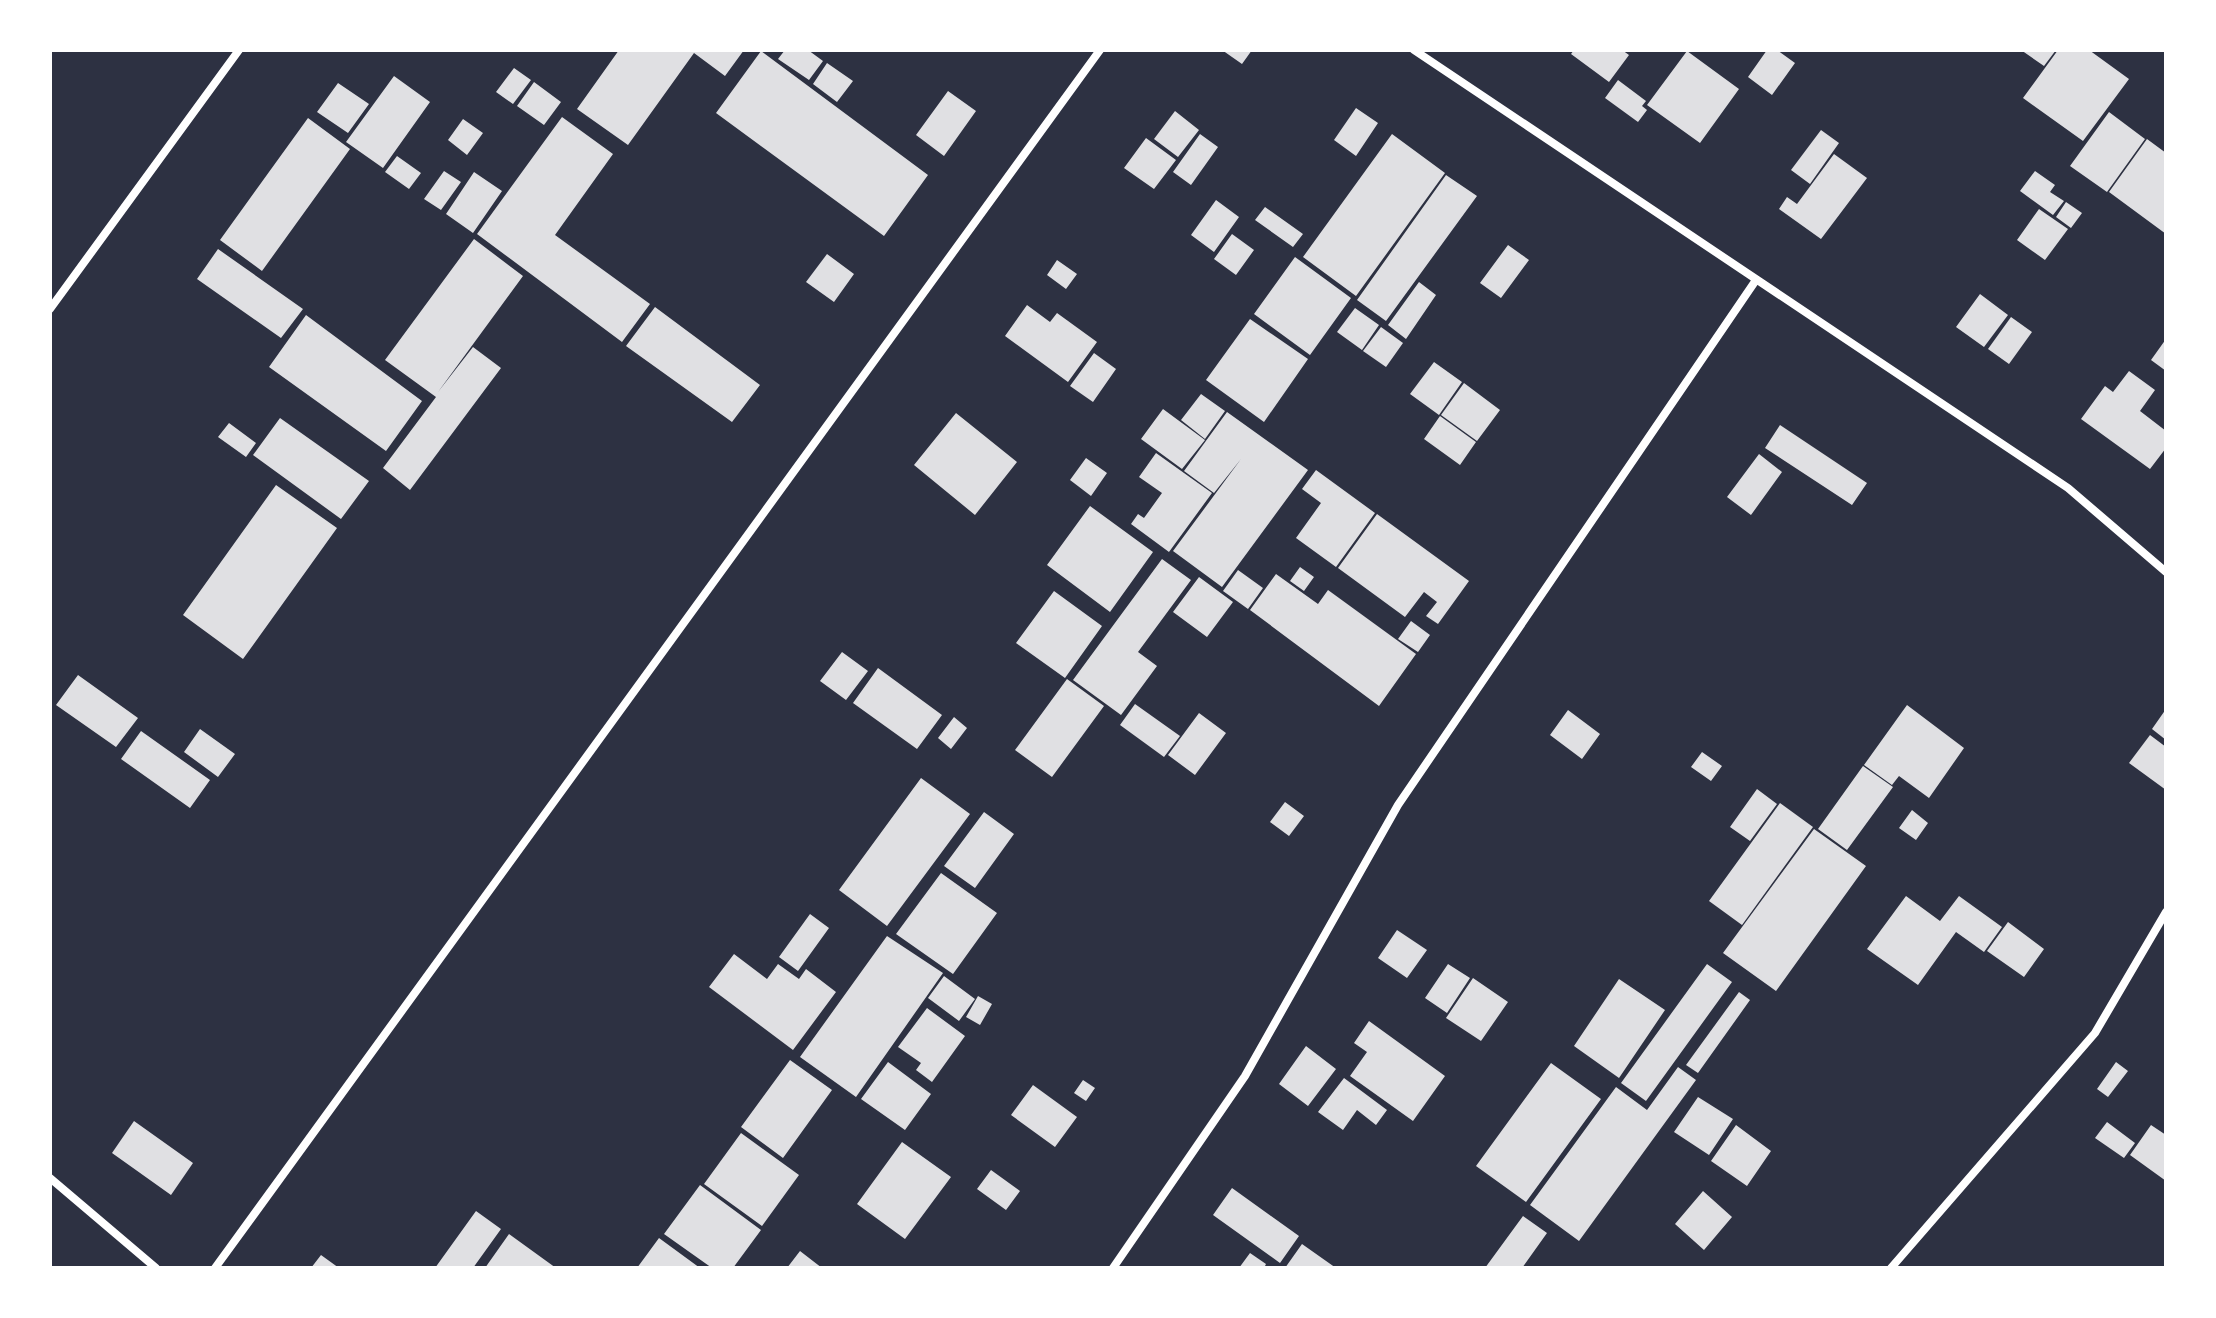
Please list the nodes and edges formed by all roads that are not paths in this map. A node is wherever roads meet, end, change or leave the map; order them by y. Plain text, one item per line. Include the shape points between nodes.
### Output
1 (239, 50) edge
2 (1100, 50) edge
3 (1414, 50) edge
4 (1756, 280) junction
5 (50, 309) edge
6 (2166, 572) edge
7 (2166, 912) edge
8 (50, 1178) edge
9 (156, 1268) edge
10 (215, 1268) edge
11 (1113, 1268) edge
12 (1891, 1268) edge

1 - 5 street
2 - 10 street
3 - 4 street
4 - 6 street via 2068,488
4 - 11 street via 1398,805 1245,1076
7 - 12 street via 2095,1033
8 - 9 street

